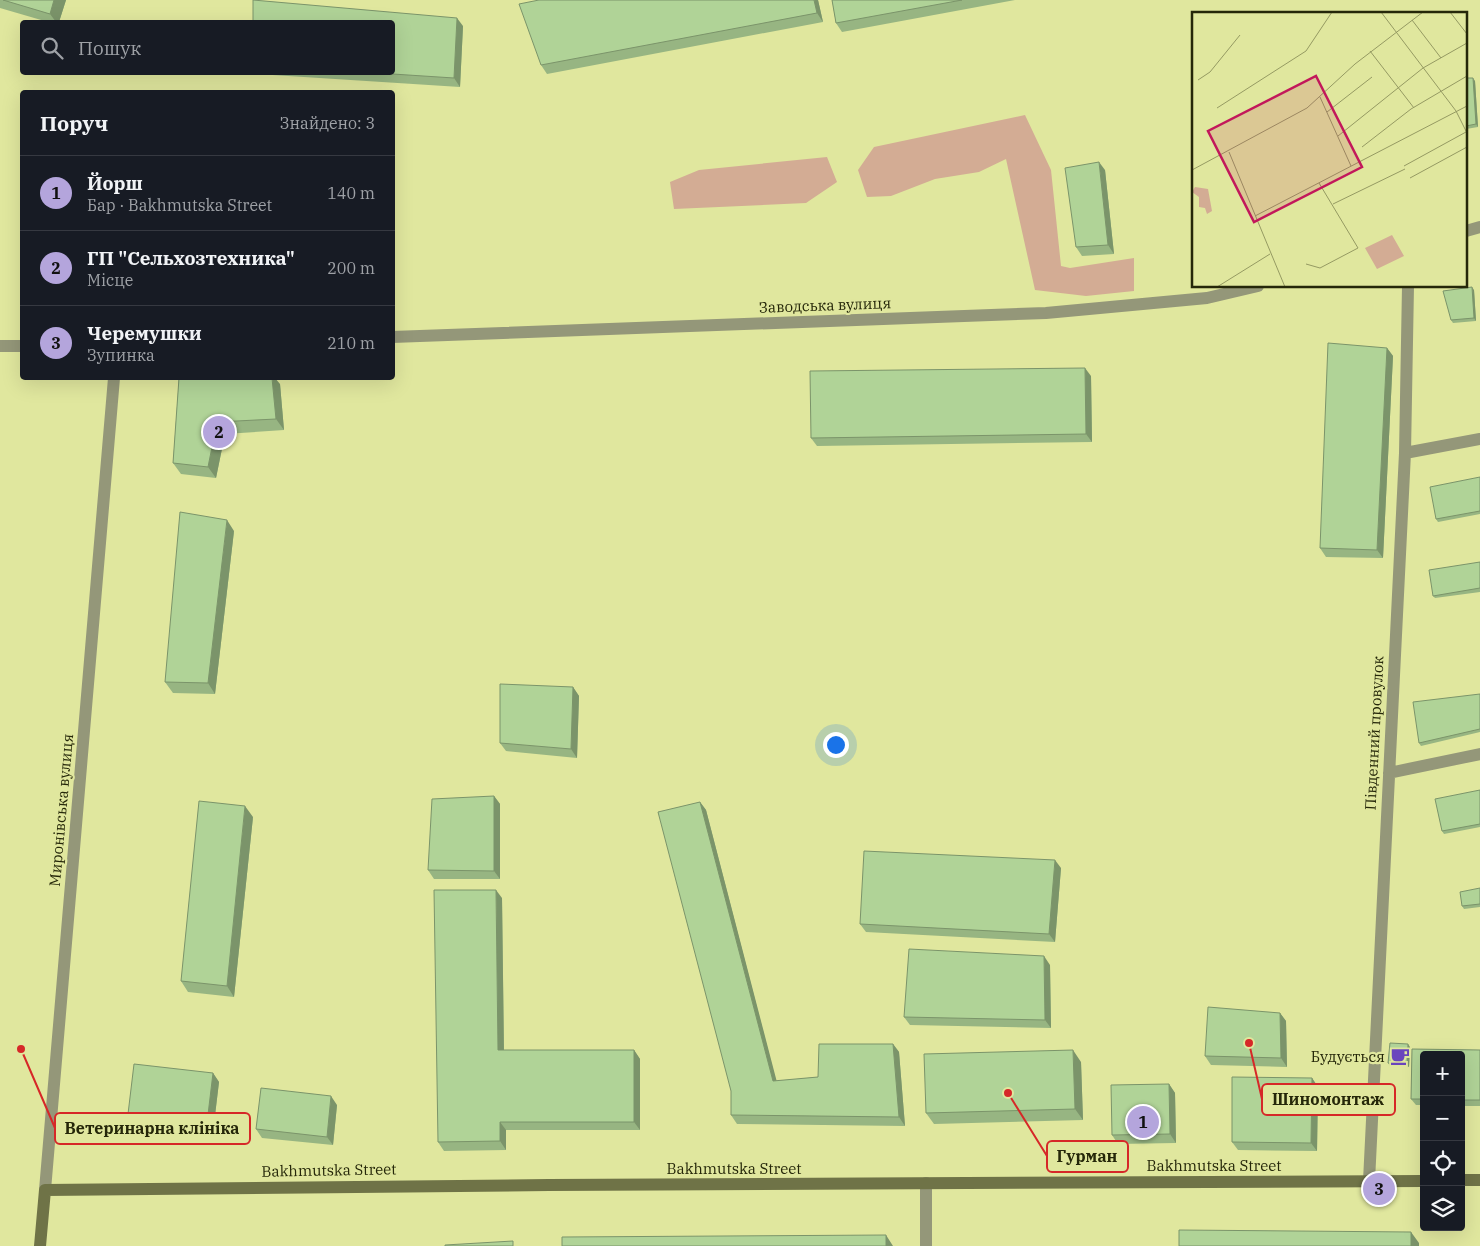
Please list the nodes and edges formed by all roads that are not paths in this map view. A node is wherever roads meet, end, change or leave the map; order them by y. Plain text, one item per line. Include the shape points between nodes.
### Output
1 (1250, 288) edge
2 (1408, 288) edge
3 (395, 337) edge
4 (0, 346) edge
5 (20, 346) edge
6 (114, 380) edge
7 (1480, 439) edge
8 (1405, 453) junction
9 (1480, 754) edge
10 (1389, 773) junction
11 (1465, 1180) edge
12 (1480, 1180) edge
13 (1369, 1181) junction
14 (1420, 1181) edge
15 (926, 1183) junction
16 (45, 1190) junction
17 (40, 1246) edge
18 (926, 1246) edge

1 - 3 street, Заводська вулиця via 1207,298 1046,313
2 - 8 street, Південний провулок
4 - 5 street
6 - 16 street, Миронівська вулиця
7 - 8 street
8 - 10 street, Південний провулок
9 - 10 street
10 - 13 street, Південний провулок
11 - 12 street
13 - 14 street, Bakhmutska Street
13 - 15 street, Bakhmutska Street
15 - 16 street, Bakhmutska Street
15 - 18 street
16 - 17 street, Миронівська вулиця

